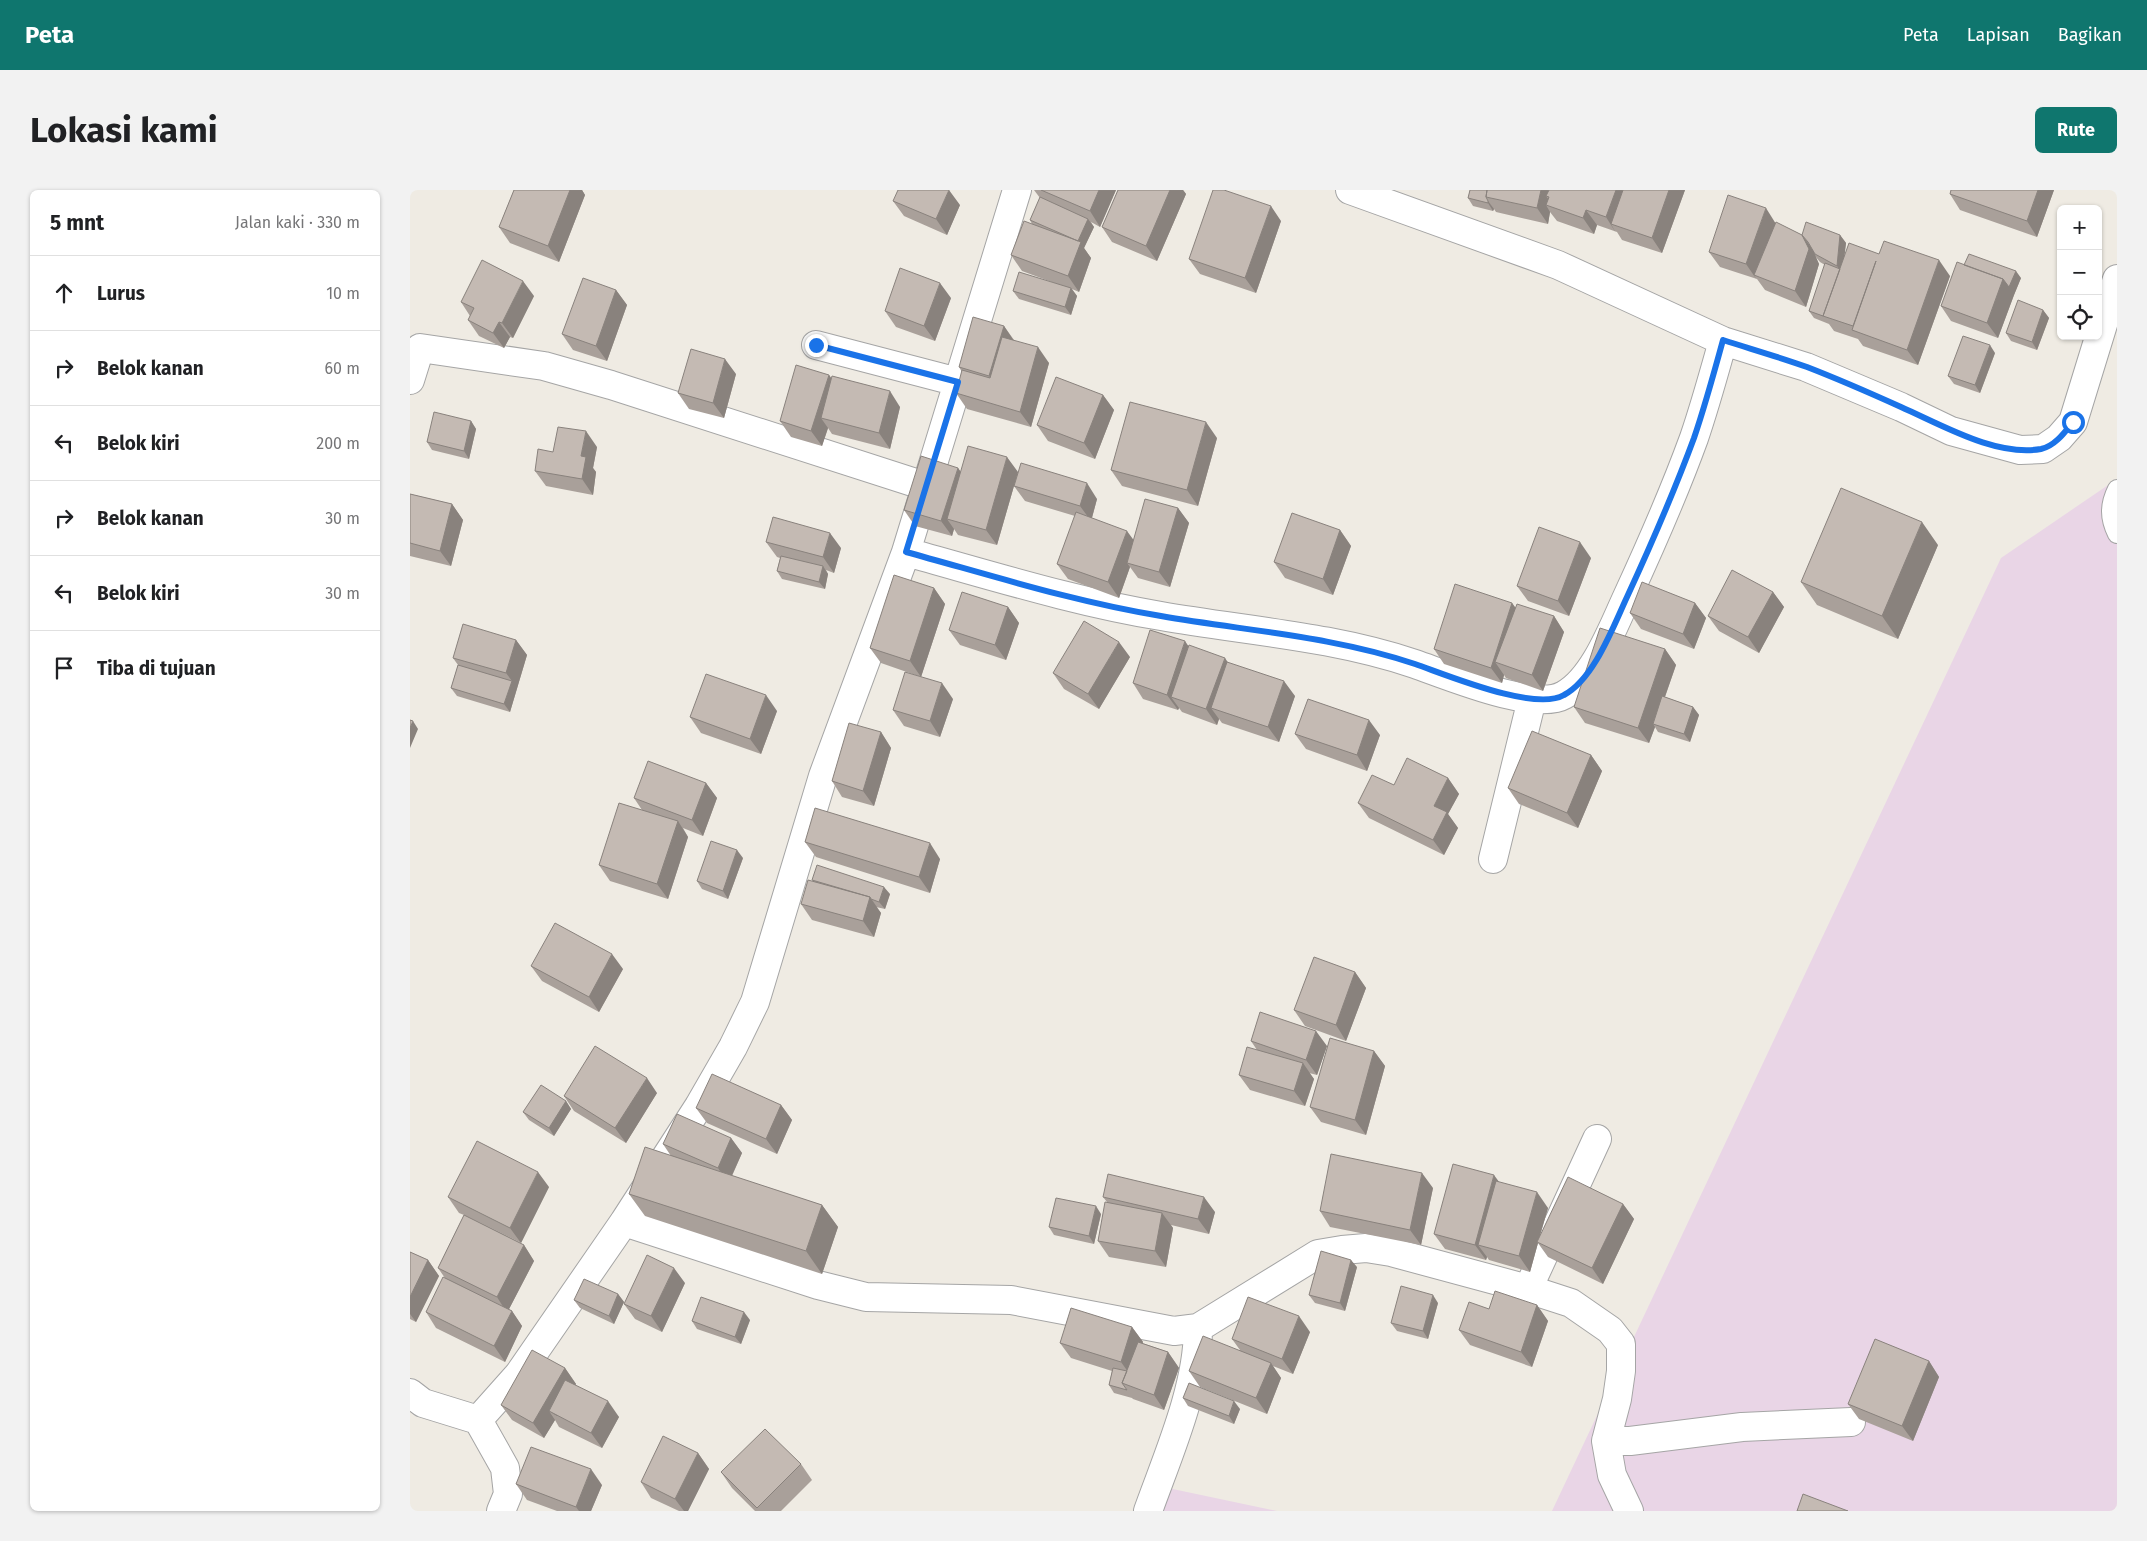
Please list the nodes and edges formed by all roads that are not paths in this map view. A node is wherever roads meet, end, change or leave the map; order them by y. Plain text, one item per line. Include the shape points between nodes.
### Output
1 (1017, 190) edge
2 (1350, 190) edge
3 (2117, 278) edge
4 (1723, 340) junction
5 (415, 344) edge
6 (816, 345) dead end
7 (2106, 346) edge
8 (410, 380) edge
9 (958, 382) junction
10 (926, 486) junction
11 (2117, 489) edge
12 (2115, 530) edge
13 (906, 552) junction
14 (1532, 699) junction
15 (1493, 859) dead end
16 (1597, 1138) dead end
17 (624, 1222) junction
18 (1528, 1289) junction
19 (1198, 1328) junction
20 (410, 1393) edge
21 (478, 1420) junction
22 (1851, 1422) edge
23 (1606, 1440) junction
24 (501, 1511) edge
25 (1148, 1511) edge
26 (1629, 1511) edge

1 - 9 street
2 - 4 street via 1558,265
3 - 7 street
4 - 7 street via 1806,367 1951,431 2020,450 2043,449 2060,438 2073,422
4 - 14 street via 1695,436 1664,515 1594,665 1577,687 1562,697
5 - 8 street
5 - 10 street via 544,366
6 - 9 street
9 - 10 street
10 - 13 street
11 - 12 lane via 2110,512
13 - 14 street via 1105,605 1328,640 1398,658 1518,698
13 - 17 street via 823,776 755,1002 699,1106
14 - 15 street
16 - 18 street
17 - 19 street via 818,1285 866,1297 1012,1300 1174,1331
17 - 21 street via 519,1374
18 - 19 street via 1391,1252 1366,1248 1342,1250 1318,1254
18 - 23 street via 1571,1303 1610,1330 1621,1344 1617,1399
19 - 25 street via 1198,1348 1190,1383
20 - 21 street via 423,1403
21 - 24 street via 505,1468 508,1494
22 - 23 street via 1774,1424
23 - 26 street via 1612,1475

